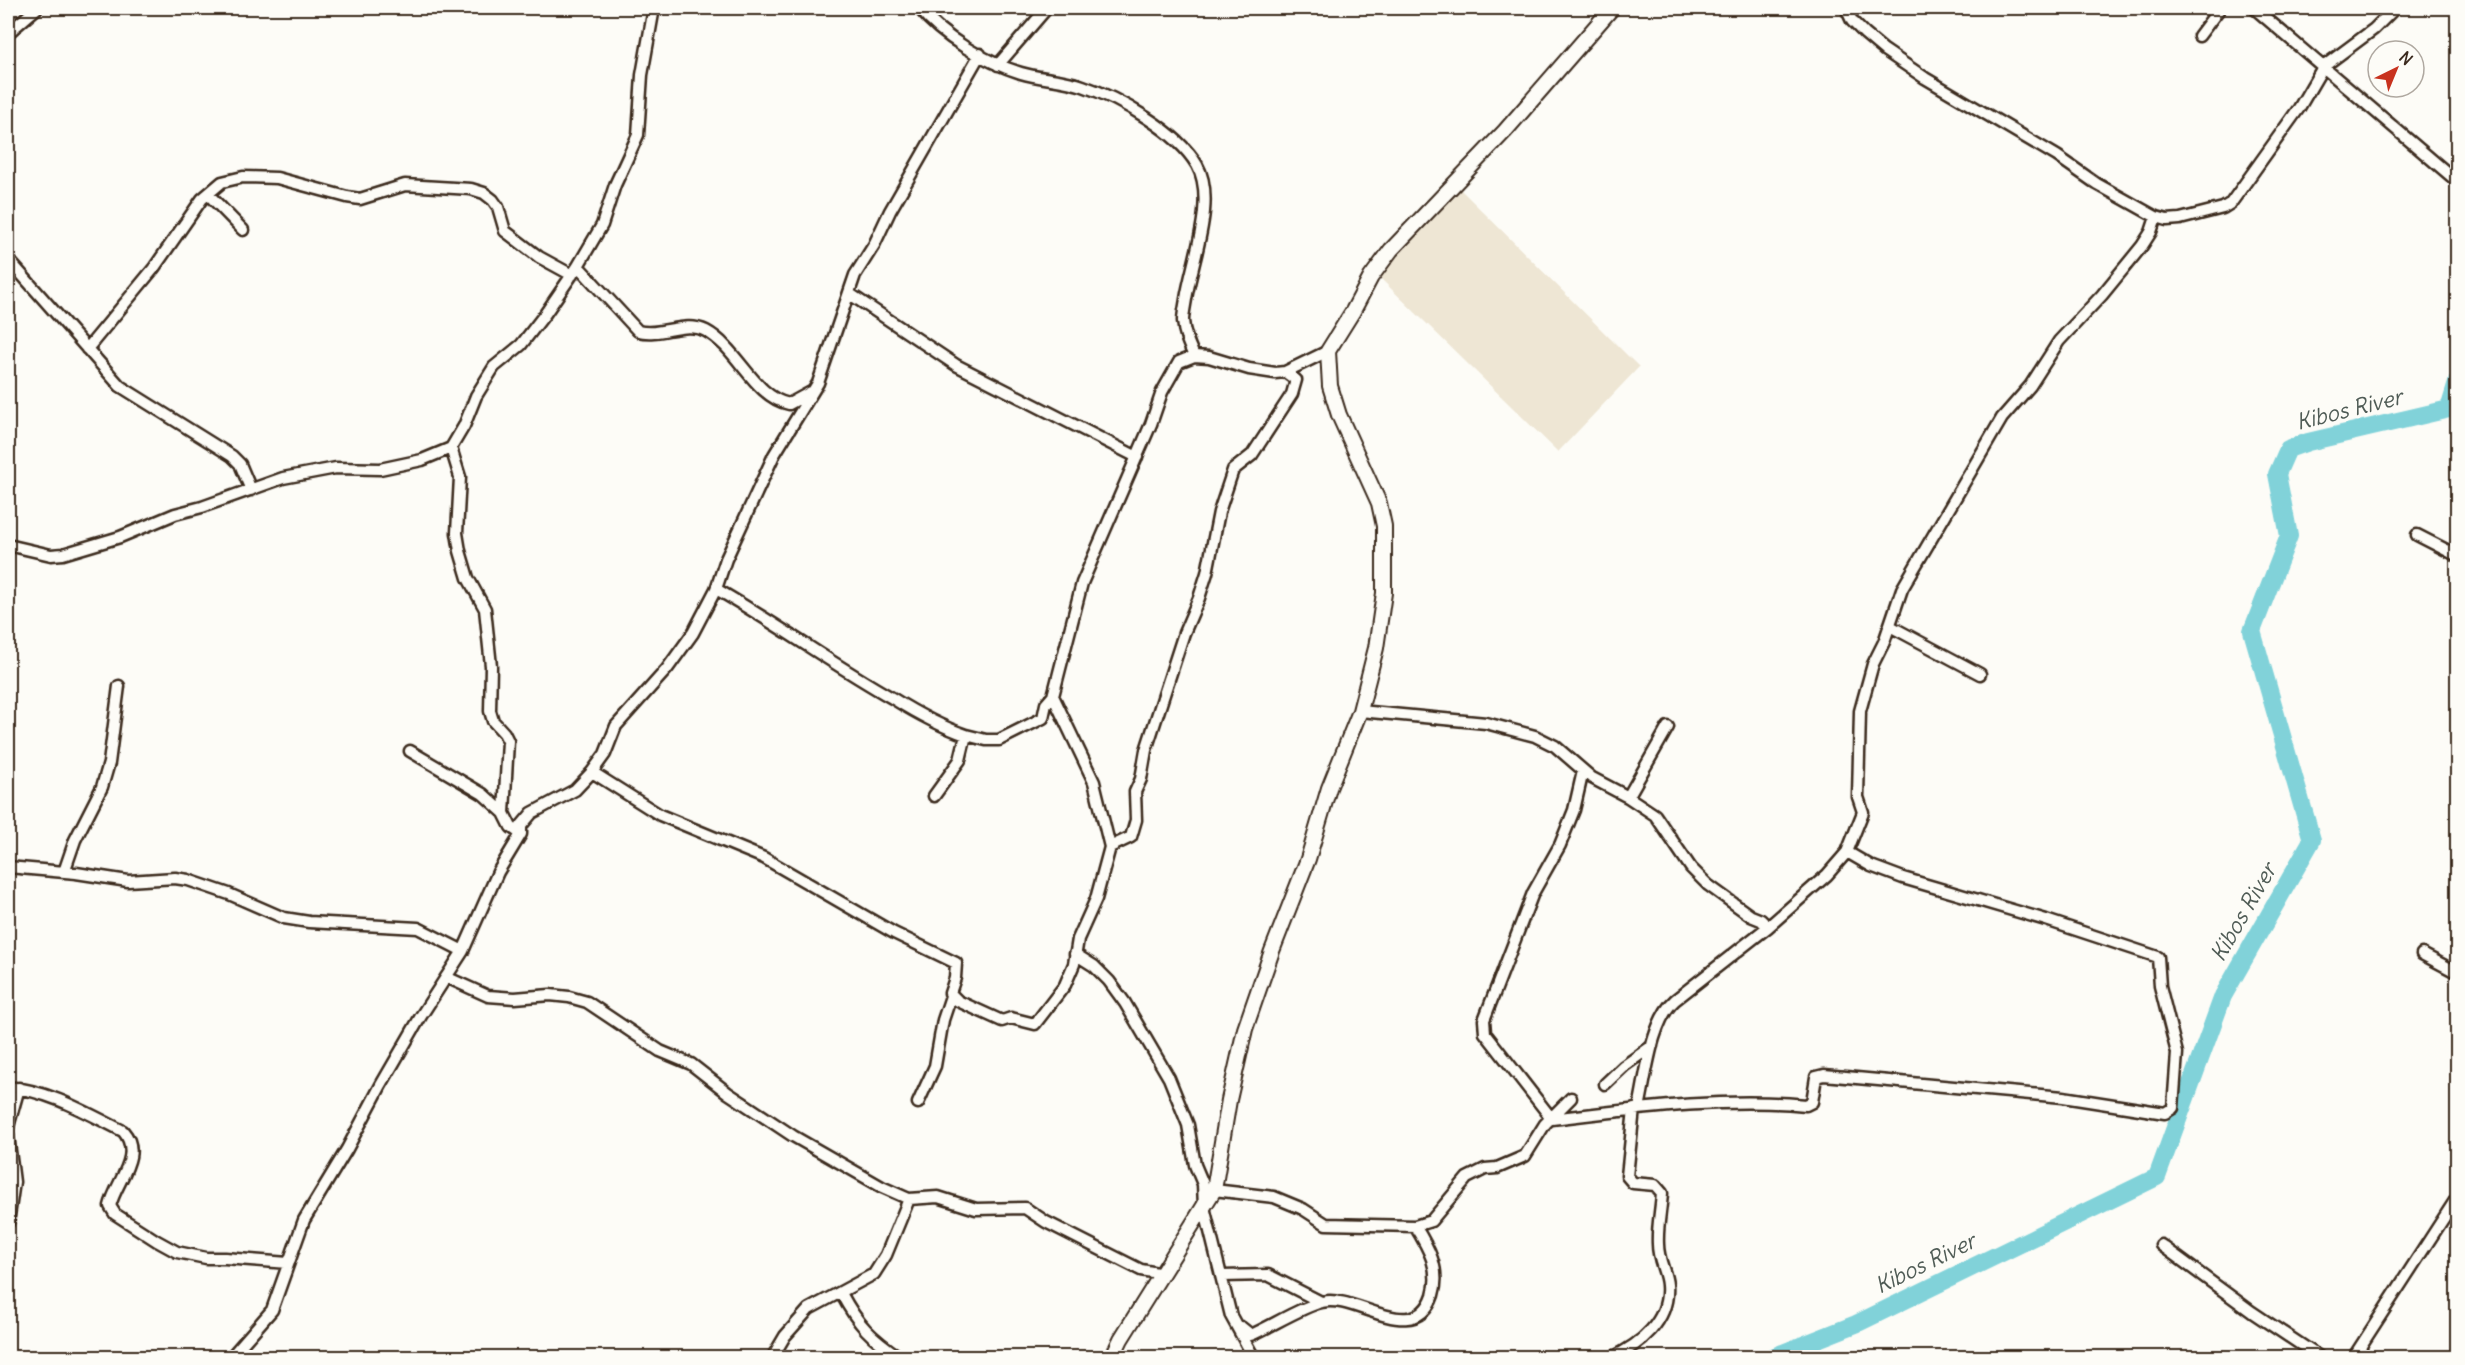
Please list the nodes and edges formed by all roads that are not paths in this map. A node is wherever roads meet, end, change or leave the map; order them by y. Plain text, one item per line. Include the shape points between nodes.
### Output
1 (37, 8) edge
2 (654, 8) edge
3 (919, 8) edge
4 (1047, 8) edge
5 (1612, 8) edge
6 (1846, 8) edge
7 (2220, 8) edge
8 (2254, 8) edge
9 (2395, 8) edge
10 (8, 33) edge
11 (2199, 36) dead end
12 (980, 54) junction
13 (998, 65) junction
14 (2322, 68) junction
15 (2457, 182) edge
16 (208, 194) junction
17 (2156, 217) junction
18 (243, 230) dead end
19 (8, 259) edge
20 (575, 271) junction
21 (850, 294) junction
22 (87, 349) junction
23 (1328, 351) junction
24 (1194, 356) junction
25 (1285, 372) junction
26 (816, 388) junction
27 (451, 448) junction
28 (1137, 457) junction
29 (251, 490) junction
30 (2417, 535) dead end
31 (8, 545) edge
32 (2457, 556) edge
33 (716, 589) junction
34 (1890, 626) junction
35 (1980, 674) dead end
36 (119, 686) dead end
37 (1053, 696) junction
38 (1360, 711) junction
39 (1668, 727) dead end
40 (966, 735) junction
41 (410, 751) dead end
42 (1583, 771) junction
43 (592, 772) junction
44 (934, 796) dead end
45 (1629, 797) junction
46 (504, 813) junction
47 (521, 834) junction
48 (1110, 847) junction
49 (1847, 852) junction
50 (8, 867) edge
51 (64, 872) junction
52 (1768, 927) junction
53 (463, 951) junction
54 (1075, 954) junction
55 (2422, 954) dead end
56 (2457, 973) edge
57 (446, 977) junction
58 (951, 996) junction
59 (1652, 1046) junction
60 (1605, 1084) dead end
61 (13, 1088) edge
62 (1571, 1098) dead end
63 (918, 1103) dead end
64 (1637, 1109) junction
65 (1552, 1119) junction
66 (8, 1127) edge
67 (8, 1135) edge
68 (1215, 1190) junction
69 (2457, 1196) edge
70 (909, 1199) junction
71 (1204, 1207) junction
72 (8, 1223) edge
73 (1415, 1226) junction
74 (2161, 1245) dead end
75 (288, 1263) junction
76 (1163, 1274) junction
77 (1222, 1276) junction
78 (841, 1293) junction
79 (1322, 1302) junction
80 (1234, 1324) junction
81 (230, 1358) edge
82 (772, 1358) edge
83 (901, 1358) edge
84 (1112, 1358) edge
85 (1254, 1358) edge
86 (1611, 1358) edge
87 (2321, 1358) edge
88 (2353, 1358) edge

1 - 10 street
2 - 20 street via 642,75 638,135 602,225
3 - 12 street via 955,42
4 - 13 street
5 - 23 main road via 1505,131 1391,250
6 - 17 street via 1865,34 1917,73
7 - 11 street
8 - 14 street
9 - 14 street
12 - 13 street
12 - 21 street via 855,275
13 - 24 street via 1101,92 1160,127 1193,159 1202,179 1204,207 1183,320
14 - 15 street
14 - 17 street via 2300,108 2227,206 2180,219
16 - 18 street
16 - 20 street via 222,182 243,177 277,178 360,199 405,185 471,189 493,200 506,231 517,241 539,257
16 - 22 street
17 - 34 street via 2142,246 2059,341 2030,386 2002,418 1902,589
19 - 22 street
20 - 26 street via 638,331 662,332 694,326 706,331 720,340 771,397 781,402 789,404
20 - 27 street via 521,345 494,367
21 - 26 street
21 - 28 street via 956,365
22 - 29 street via 126,391 232,456 240,464
23 - 25 street
23 - 38 main road via 1330,386 1339,416 1379,503 1384,526 1384,593 1376,648
24 - 25 street via 1261,372
24 - 28 street via 1185,358 1172,371
25 - 48 street via 1296,380 1292,394 1252,455 1233,470 1219,512 1204,582 1148,741 1135,792 1136,820 1131,837
26 - 33 street via 774,455
27 - 29 street via 422,460 380,469 315,471
27 - 46 street via 460,477 460,551 486,619 490,711 508,741
28 - 37 street via 1082,583
29 - 31 street via 63,554
30 - 32 street
33 - 40 street via 845,672 938,726
33 - 43 street via 682,650 616,726 605,754
34 - 35 street
34 - 49 street via 1873,664 1860,711 1858,797 1863,812
36 - 51 street via 109,763
37 - 40 street via 1042,718 999,740
37 - 48 street via 1094,782
38 - 42 street via 1453,718 1508,727 1555,746
38 - 68 main road via 1245,1029
39 - 45 street
40 - 44 street via 960,760
41 - 46 street via 483,794
42 - 45 street
42 - 65 street via 1574,810 1533,893 1484,1020 1485,1033
43 - 47 street via 574,790 532,813 521,826
43 - 58 street via 660,815 765,858 894,933 956,963
45 - 52 street via 1655,815 1676,850 1708,885
46 - 47 street via 511,827
47 - 53 street via 498,872
48 - 54 street
49 - 52 street
49 - 64 street via 1904,878 2158,957 2160,986 2177,1053 2173,1108 2165,1113 2063,1097 1824,1074 1816,1077 1812,1102 1806,1105 1720,1103
50 - 51 street
51 - 53 street via 128,881 188,880 284,918 418,928
52 - 59 street via 1668,1006
53 - 57 street
54 - 58 street via 1065,985 1035,1024 1011,1018 1002,1021
54 - 71 street via 1109,981 1169,1078 1188,1125 1195,1165 1203,1184
55 - 56 street
57 - 70 street via 488,996 550,995 587,1002 660,1051 691,1064 793,1136
57 - 75 street via 304,1220
58 - 63 street via 935,1066
59 - 60 street
59 - 64 street
61 - 66 street
61 - 75 street via 57,1097 123,1131 129,1138 131,1157 110,1206 115,1214 157,1241 177,1252 206,1258
62 - 65 street
64 - 65 street
64 - 86 street via 1628,1176 1633,1183 1655,1185 1662,1193 1659,1262 1667,1289 1654,1328 1640,1342
65 - 73 street via 1524,1156 1467,1178 1431,1221
67 - 72 street via 14,1182
68 - 71 main road
68 - 73 street via 1274,1197 1326,1224
69 - 88 street
70 - 76 street via 938,1197 976,1209 1025,1208 1141,1270
70 - 78 street via 881,1266
71 - 76 main road
71 - 77 street
73 - 79 street via 1434,1261 1433,1294 1423,1310 1412,1317 1395,1319 1341,1300
74 - 87 street
75 - 81 street via 272,1310
76 - 84 main road
77 - 79 street via 1268,1275
77 - 80 street
78 - 82 street via 804,1313
78 - 83 street via 865,1331
79 - 80 street via 1251,1335
80 - 85 street

